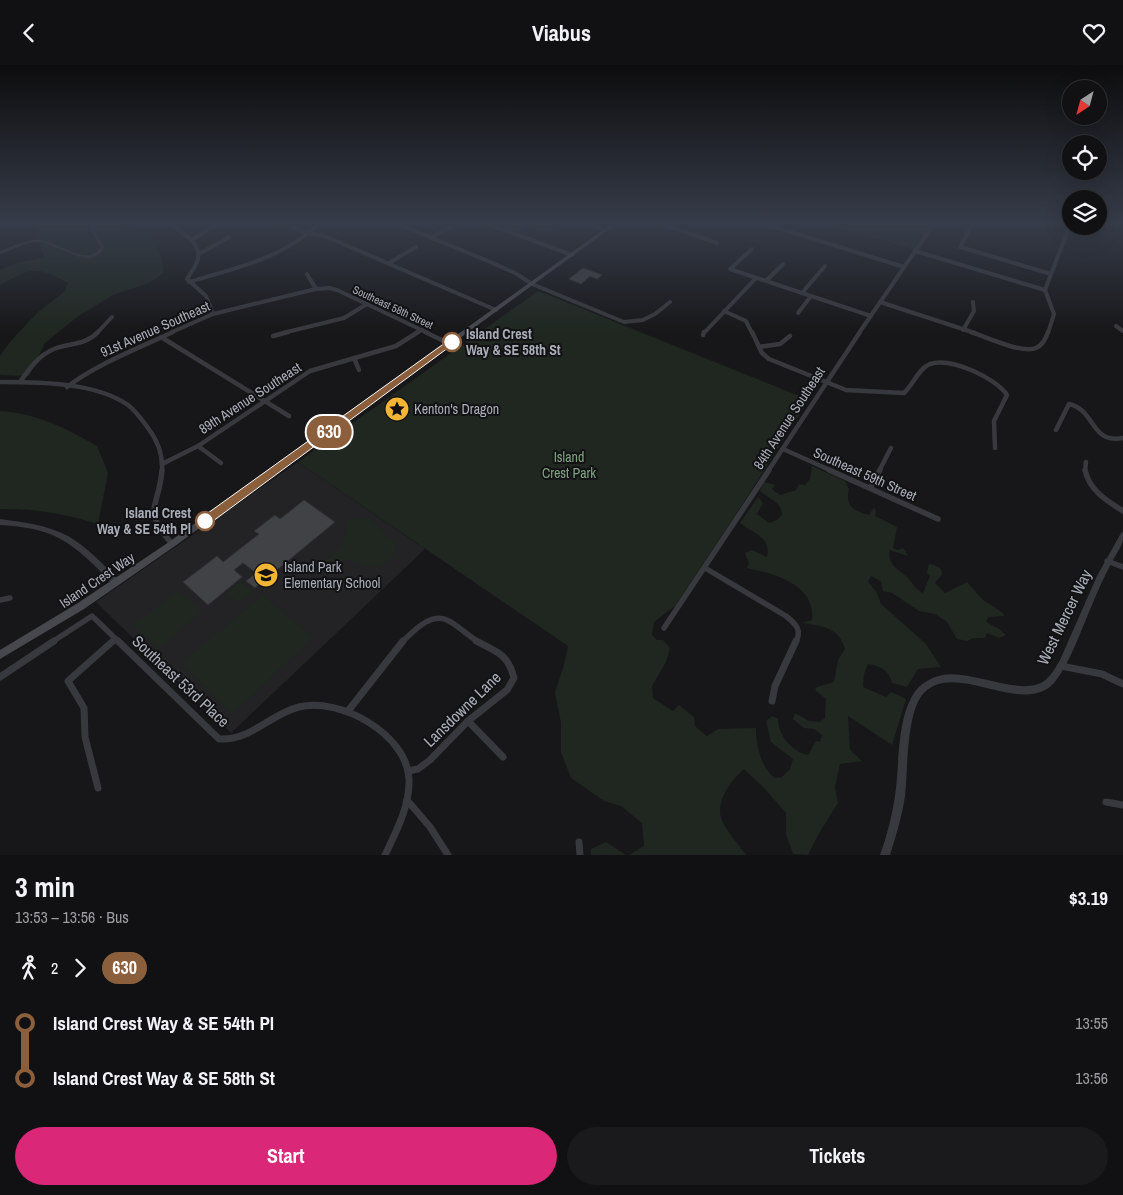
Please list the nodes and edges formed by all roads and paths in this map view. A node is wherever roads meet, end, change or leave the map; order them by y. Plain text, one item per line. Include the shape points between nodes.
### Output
1 (197, 259) edge
2 (260, 259) edge
3 (379, 259) edge
4 (396, 259) edge
5 (481, 259) edge
6 (567, 259) edge
7 (741, 259) edge
8 (878, 259) edge
9 (910, 259) edge
10 (941, 259) edge
11 (1000, 259) edge
12 (1057, 259) edge
13 (389, 263) junction
14 (783, 264) dead end
15 (825, 266) dead end
16 (904, 267) junction
17 (307, 274) dead end
18 (1051, 274) junction
19 (756, 278) junction
20 (766, 281) junction
21 (189, 282) junction
22 (532, 284) junction
23 (316, 289) junction
24 (1045, 290) junction
25 (802, 293) junction
26 (811, 296) junction
27 (670, 302) dead end
28 (880, 302) junction
29 (973, 302) dead end
30 (368, 304) junction
31 (496, 310) junction
32 (724, 311) junction
33 (798, 313) dead end
34 (213, 314) junction
35 (871, 316) junction
36 (112, 317) dead end
37 (1116, 326) dead end
38 (422, 330) junction
39 (963, 330) junction
40 (1123, 331) edge
41 (703, 335) dead end
42 (273, 336) dead end
43 (790, 336) dead end
44 (161, 337) junction
45 (450, 343) junction
46 (759, 347) junction
47 (354, 358) junction
48 (359, 370) dead end
49 (0, 382) edge
50 (20, 382) junction
51 (826, 382) junction
52 (67, 387) junction
53 (265, 401) junction
54 (290, 416) dead end
55 (1056, 430) dead end
56 (1123, 438) edge
57 (198, 446) junction
58 (891, 448) dead end
59 (995, 448) dead end
60 (783, 449) junction
61 (1086, 462) dead end
62 (221, 463) dead end
63 (162, 464) junction
64 (870, 488) junction
65 (1123, 511) edge
66 (938, 519) dead end
67 (0, 522) edge
68 (1123, 535) edge
69 (172, 544) junction
70 (1107, 561) junction
71 (1123, 567) edge
72 (705, 568) junction
73 (116, 582) junction
74 (10, 597) dead end
75 (0, 600) edge
76 (664, 628) dead end
77 (116, 639) junction
78 (0, 655) edge
79 (1061, 666) junction
80 (0, 677) edge
81 (1123, 684) edge
82 (772, 701) dead end
83 (348, 711) junction
84 (468, 721) junction
85 (503, 757) dead end
86 (408, 771) junction
87 (98, 788) dead end
88 (407, 800) junction
89 (1106, 802) dead end
90 (1123, 805) edge
91 (580, 841) dead end
92 (385, 855) edge
93 (448, 855) edge
94 (580, 855) edge
95 (885, 855) edge

1 - 21 street via 188,276
2 - 21 street
3 - 13 street
4 - 13 street
5 - 22 street
6 - 22 main road, Island Crest Way
7 - 19 street via 730,269
8 - 16 street
9 - 16 street, 84th Avenue Southeast
10 - 24 street
11 - 18 street
12 - 18 street
13 - 31 street
14 - 20 street
15 - 25 street
16 - 28 street, 84th Avenue Southeast
17 - 23 street
18 - 24 street
19 - 20 street
19 - 32 street
20 - 25 street
21 - 34 street via 206,296
22 - 27 street via 629,323 652,316
22 - 31 main road, Island Crest Way
23 - 30 street, Southeast 58th Street via 329,288
23 - 34 street, 91st Avenue Southeast
24 - 39 street via 1054,309 1045,343 1031,349 1016,347
25 - 26 street
26 - 33 street
26 - 35 street
28 - 35 street, 84th Avenue Southeast
28 - 39 street
29 - 39 street via 974,311
30 - 38 street, Southeast 58th Street
30 - 42 street via 344,318
31 - 45 main road, Island Crest Way
32 - 41 street
32 - 46 street via 746,321
34 - 44 street, 91st Avenue Southeast
35 - 51 street, 84th Avenue Southeast
36 - 50 street via 91,340 53,349 32,364
37 - 40 street
38 - 45 street, Southeast 58th Street
38 - 47 street, 89th Avenue Southeast via 396,346
43 - 46 street via 780,344
44 - 52 street, 91st Avenue Southeast via 93,369
44 - 53 street
45 - 69 main road, Island Crest Way
46 - 51 street via 774,362
47 - 48 street
47 - 53 street, 89th Avenue Southeast via 310,371
49 - 50 street
50 - 52 street
51 - 59 street via 852,391 896,394 907,391 933,363 946,363 977,373 998,384 1006,395 994,421
51 - 60 street, 84th Avenue Southeast
52 - 63 street via 113,398 135,411 161,449
53 - 54 street
53 - 57 street, 89th Avenue Southeast
55 - 56 street via 1066,407 1074,404 1085,413 1096,432 1107,438
57 - 62 street
57 - 63 street, 89th Avenue Southeast
58 - 64 street
60 - 64 street, Southeast 59th Street
60 - 72 street, 84th Avenue Southeast
61 - 65 street via 1086,476 1090,484
63 - 69 street via 152,513 158,528
64 - 66 street, Southeast 59th Street
67 - 73 street via 25,523 66,537
68 - 70 street, West Mercer Way
69 - 73 main road, Island Crest Way
70 - 71 street
70 - 79 street, West Mercer Way
72 - 76 street, 84th Avenue Southeast
72 - 82 street via 796,625 798,638 775,686
73 - 78 main road, Island Crest Way
74 - 75 street
77 - 80 street, Southeast 53rd Place via 92,617
77 - 83 street, Southeast 53rd Place via 219,739 232,740 245,735 298,707 328,706
77 - 87 street via 68,681 84,708 85,737
79 - 81 street via 1102,674
79 - 95 street, West Mercer Way via 1048,683 1034,689 949,678 929,683 921,691 911,709 900,796
83 - 84 street, Lansdowne Lane via 402,641 422,624 441,619 506,657 514,672 507,690
83 - 86 street, Southeast 53rd Place via 369,723 396,747
84 - 85 street
84 - 86 street, Lansdowne Lane via 430,760 418,769
86 - 88 street, Southeast 53rd Place
88 - 92 street, Southeast 53rd Place
88 - 93 street
89 - 90 street
91 - 94 street

